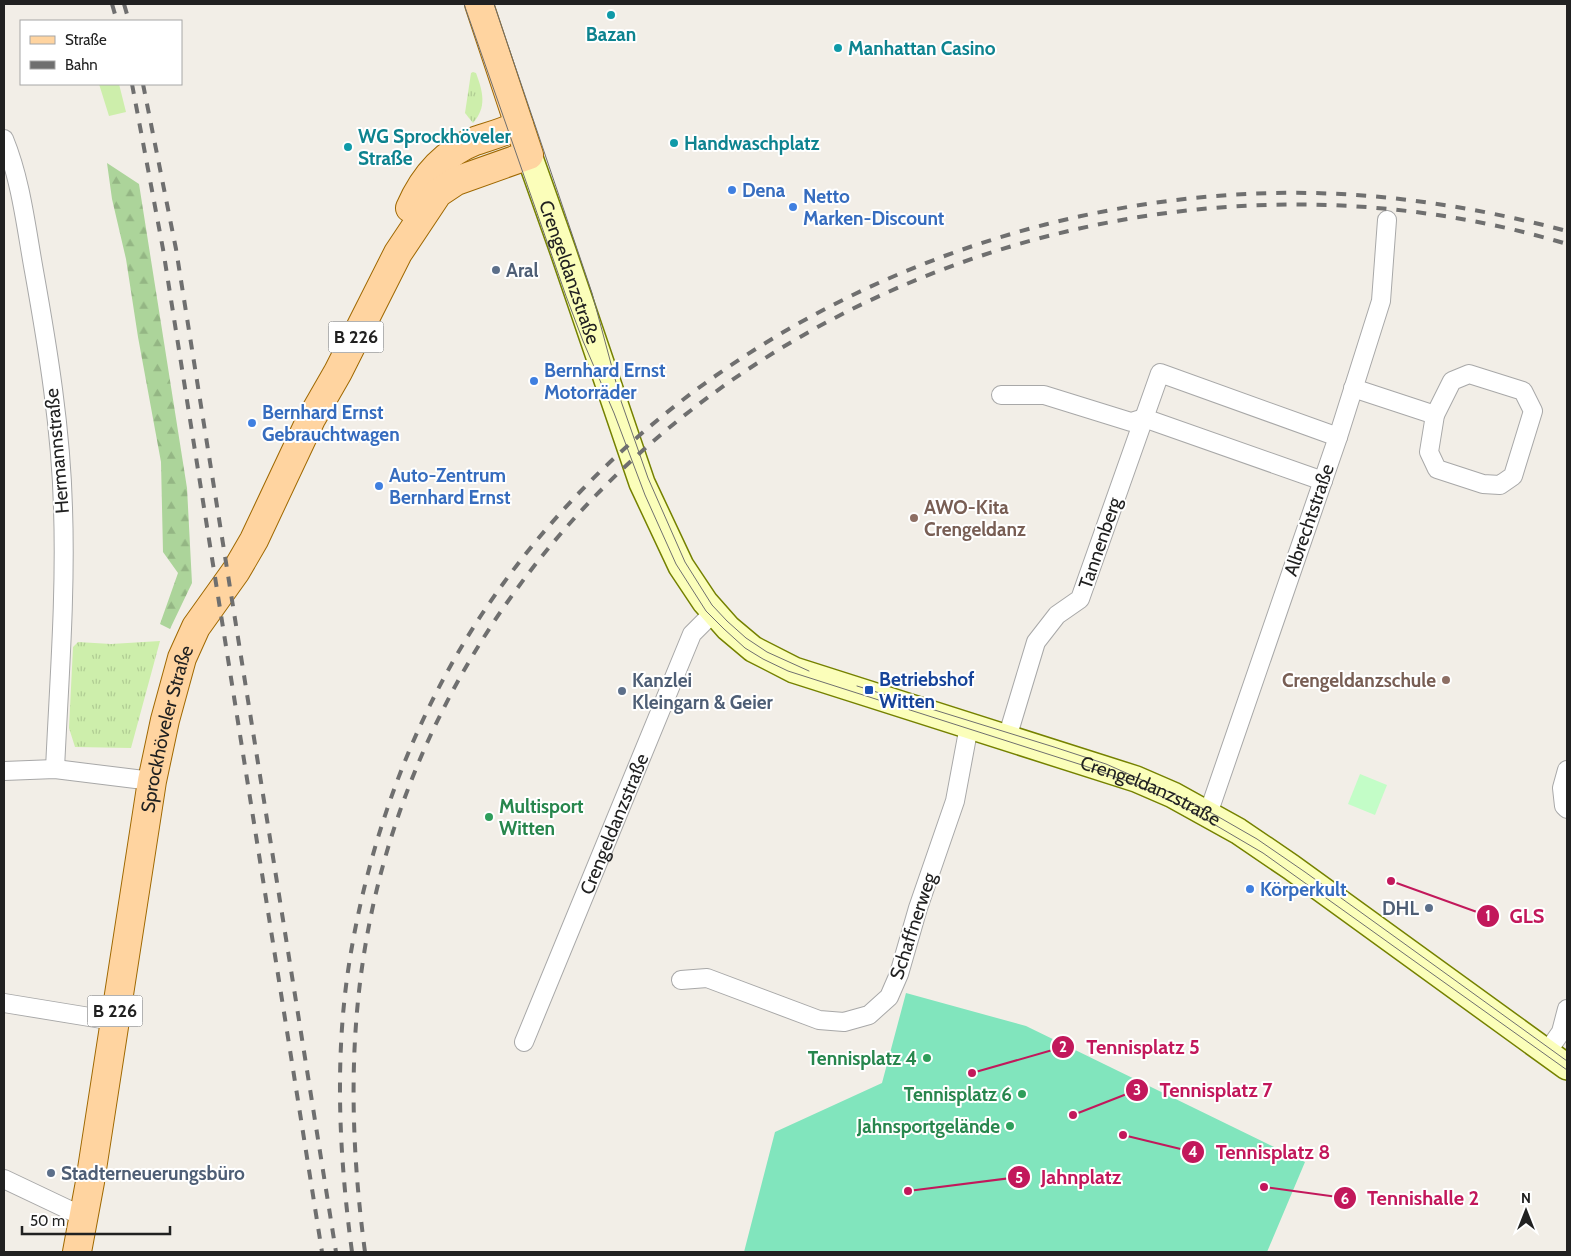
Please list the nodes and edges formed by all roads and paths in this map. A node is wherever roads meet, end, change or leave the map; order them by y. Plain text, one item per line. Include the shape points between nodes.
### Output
1 (479, 4) edge
2 (519, 125) junction
3 (4, 138) edge
4 (529, 155) junction
5 (1387, 220) dead end
6 (398, 253) junction
7 (1353, 388) junction
8 (1001, 395) dead end
9 (1435, 415) junction
10 (1144, 418) junction
11 (1338, 437) junction
12 (1323, 480) junction
13 (714, 612) junction
14 (969, 726) junction
15 (1006, 738) junction
16 (55, 769) junction
17 (1567, 770) edge
18 (4, 771) edge
19 (152, 781) junction
20 (1567, 809) edge
21 (1208, 814) junction
22 (681, 980) dead end
23 (4, 1003) edge
24 (1567, 1009) edge
25 (114, 1020) junction
26 (524, 1042) dead end
27 (1547, 1052) junction
28 (1567, 1066) edge
29 (4, 1179) edge
30 (84, 1217) junction
31 (77, 1252) edge

1 - 2 main road, Crengeldanzstraße
2 - 4 main road, Crengeldanzstraße
2 - 6 main road, Sprockhöveler Straße via 474,142 430,172 407,216
3 - 16 street, Hermannstraße via 20,197 43,322 58,435 63,531 62,636
4 - 6 main road, Sprockhöveler Straße / B 226 via 456,181 438,193
4 - 13 main road, Crengeldanzstraße via 642,483 681,566
5 - 7 street, Albrechtstraße via 1381,301
6 - 19 main road, Sprockhöveler Straße / B 226 via 311,419 254,540 196,626 182,658
7 - 9 street
7 - 11 street, Albrechtstraße
8 - 10 street via 1044,395 1131,422
9 - 9 street via 1429,452 1437,469 1483,484 1500,485 1513,476 1534,411 1523,391 1469,374 1452,380
10 - 11 street, Tannenberg via 1160,373
10 - 12 street
10 - 15 street, Tannenberg via 1080,599 1057,615 1036,642
11 - 12 street, Albrechtstraße
12 - 21 street, Albrechtstraße
13 - 14 main road, Crengeldanzstraße via 752,649 794,670
13 - 26 street, Crengeldanzstraße via 692,634
14 - 15 main road, Crengeldanzstraße
14 - 22 street, Schaffnerweg via 955,801 890,997 868,1015 844,1022 818,1020 707,978
15 - 21 main road, Crengeldanzstraße via 1136,779
16 - 18 street
16 - 19 street
17 - 20 street via 1562,788
19 - 25 main road, Sprockhöveler Straße / B 226
21 - 27 main road, Crengeldanzstraße via 1291,867
23 - 25 street
24 - 27 street via 1560,1032
25 - 30 main road, Sprockhöveler Straße / B 226
27 - 28 main road, Crengeldanzstraße
29 - 30 street
30 - 31 main road, Sprockhöveler Straße / B 226

